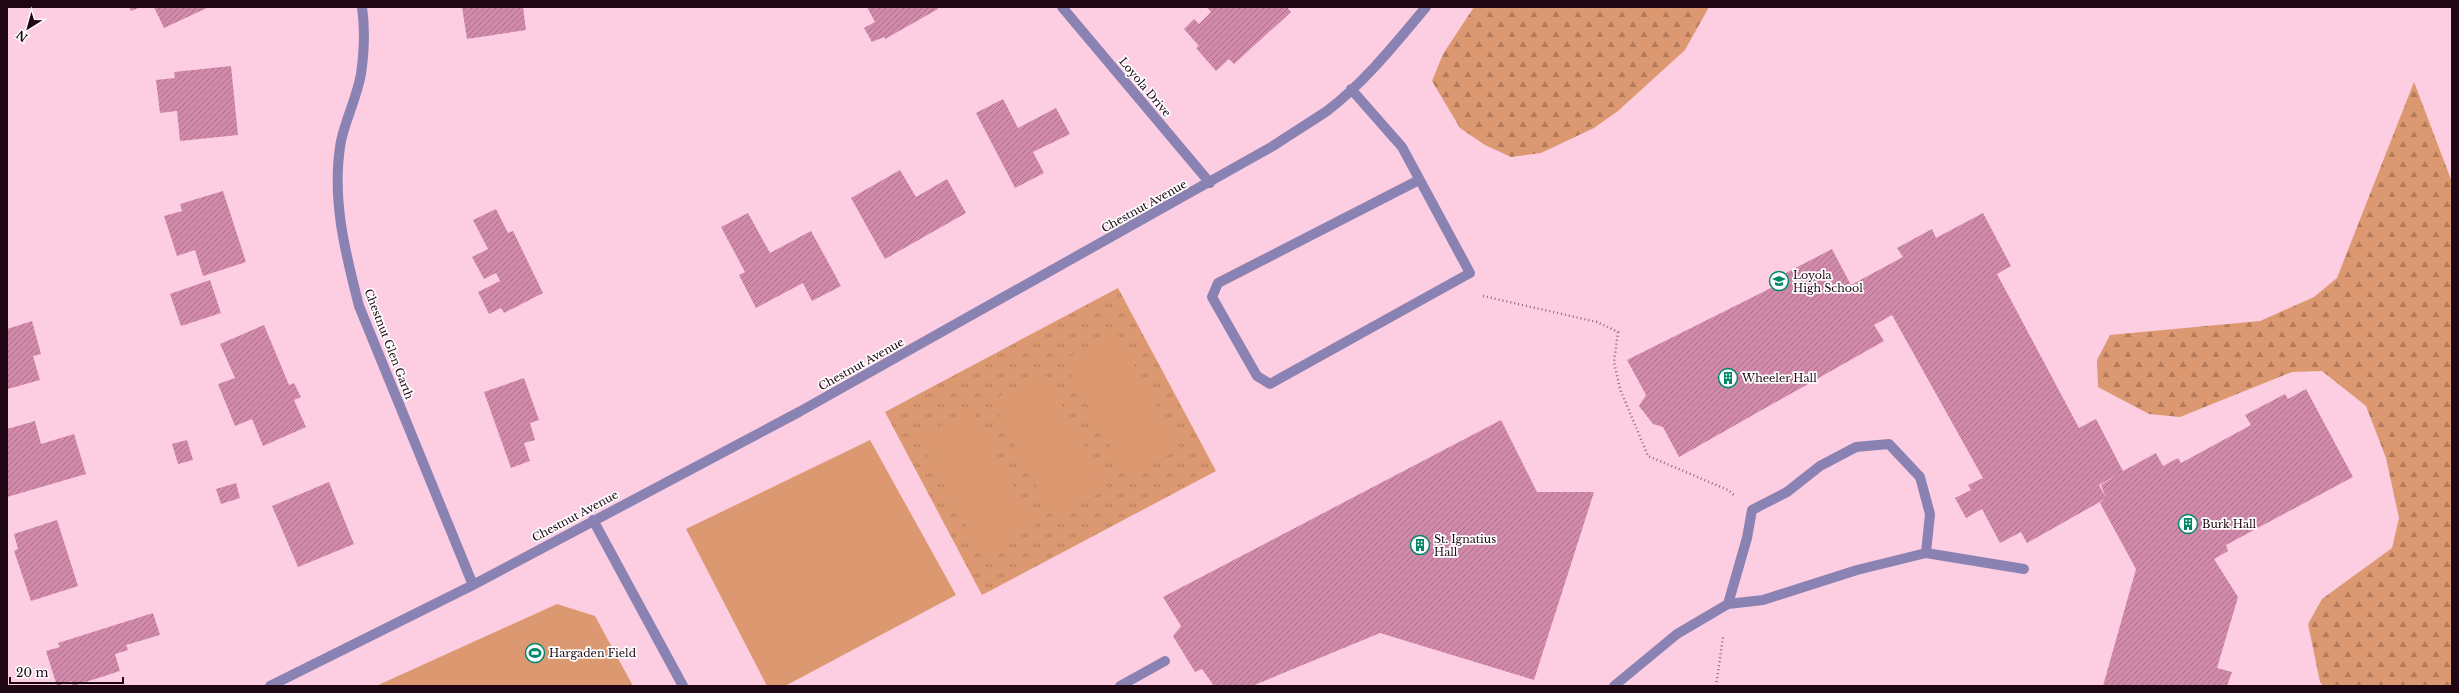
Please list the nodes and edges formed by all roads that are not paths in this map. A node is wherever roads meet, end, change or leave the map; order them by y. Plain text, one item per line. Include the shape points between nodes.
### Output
1 (362, 7) edge
2 (1062, 7) edge
3 (1426, 7) edge
4 (1350, 89) junction
5 (1419, 180) junction
6 (1210, 183) junction
7 (593, 520) junction
8 (1926, 553) junction
9 (2024, 569) dead end
10 (473, 585) junction
11 (1728, 604) junction
12 (1165, 661) dead end
13 (270, 686) edge
14 (683, 686) edge
15 (1120, 686) edge
16 (1614, 686) edge

1 - 10 street, Chestnut Glen Garth via 361,74 342,141 337,181 347,259 359,306
2 - 6 street, Loyola Drive
3 - 4 street, Chestnut Avenue via 1380,62
4 - 5 street via 1402,148
4 - 6 street, Chestnut Avenue via 1327,110
5 - 5 street via 1470,273 1270,384 1257,376 1212,297 1218,283
6 - 7 street, Chestnut Avenue via 806,408
7 - 10 street, Chestnut Avenue
7 - 14 street
8 - 9 street
8 - 11 street via 1857,570 1763,600
8 - 11 street via 1930,514 1920,478 1889,444 1856,447 1820,466 1787,492 1752,510 1747,538
10 - 13 street, Chestnut Avenue
11 - 16 street via 1677,634
12 - 15 street

